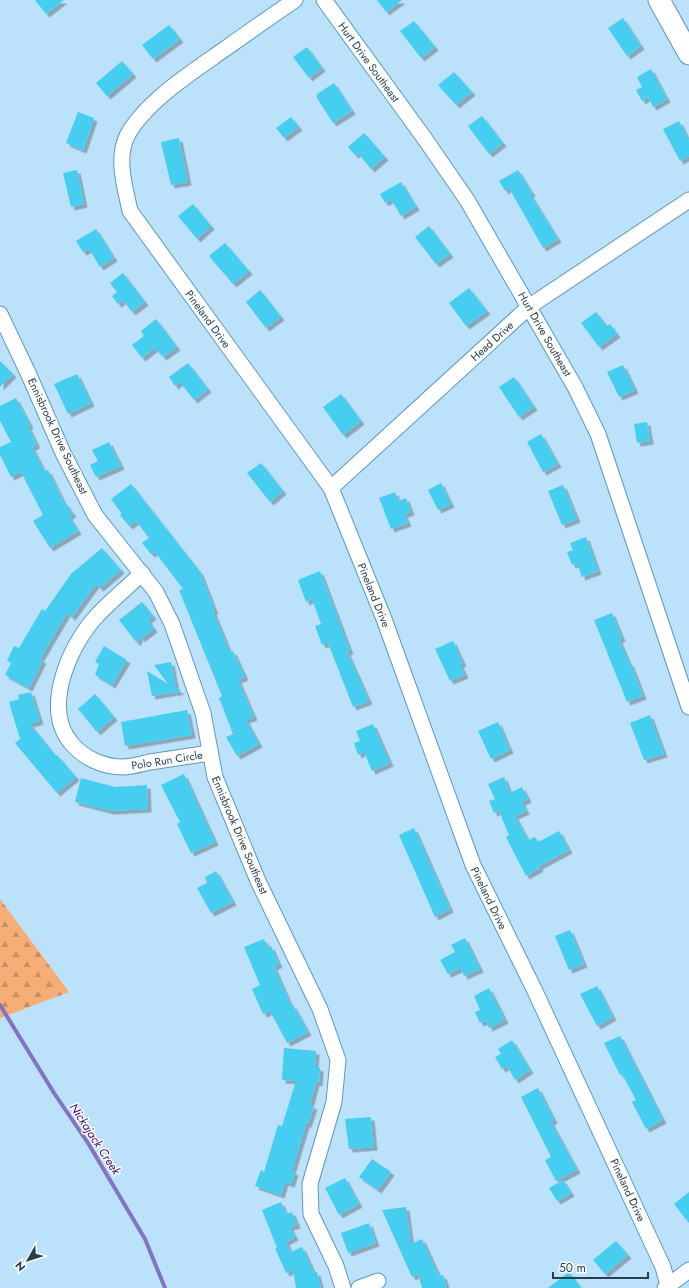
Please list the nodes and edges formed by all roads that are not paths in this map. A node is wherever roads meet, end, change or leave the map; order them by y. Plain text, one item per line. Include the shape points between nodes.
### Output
1 (295, 0) edge
2 (324, 0) edge
3 (659, 0) edge
4 (689, 54) edge
5 (689, 200) edge
6 (530, 306) junction
7 (2, 323) edge
8 (331, 488) junction
9 (142, 574) junction
10 (689, 707) edge
11 (210, 753) junction
12 (689, 1270) edge
13 (378, 1281) dead end
14 (667, 1286) edge
15 (343, 1288) edge
16 (359, 1288) edge

1 - 8 street, Pineland Drive via 184,77 140,116 127,137 122,159 124,186 130,211
2 - 6 street, Hurt Drive Southeast via 467,200
3 - 4 street
5 - 6 street, Head Drive
6 - 8 street, Head Drive
6 - 10 street, Hurt Drive Southeast via 598,434
7 - 9 street, Ennisbrook Drive Southeast via 95,515
8 - 14 street, Pineland Drive via 384,619 473,865 663,1267
9 - 11 street, Ennisbrook Drive Southeast via 156,592 172,624 203,713
9 - 11 street, Polo Run Circle via 94,620 78,643 63,673 58,718 66,736 76,748 90,760 102,763 122,767
11 - 15 street, Ennisbrook Drive Southeast via 215,777 239,836 320,1009 338,1060 334,1102 310,1184 311,1214 336,1266
12 - 14 street
13 - 16 street

